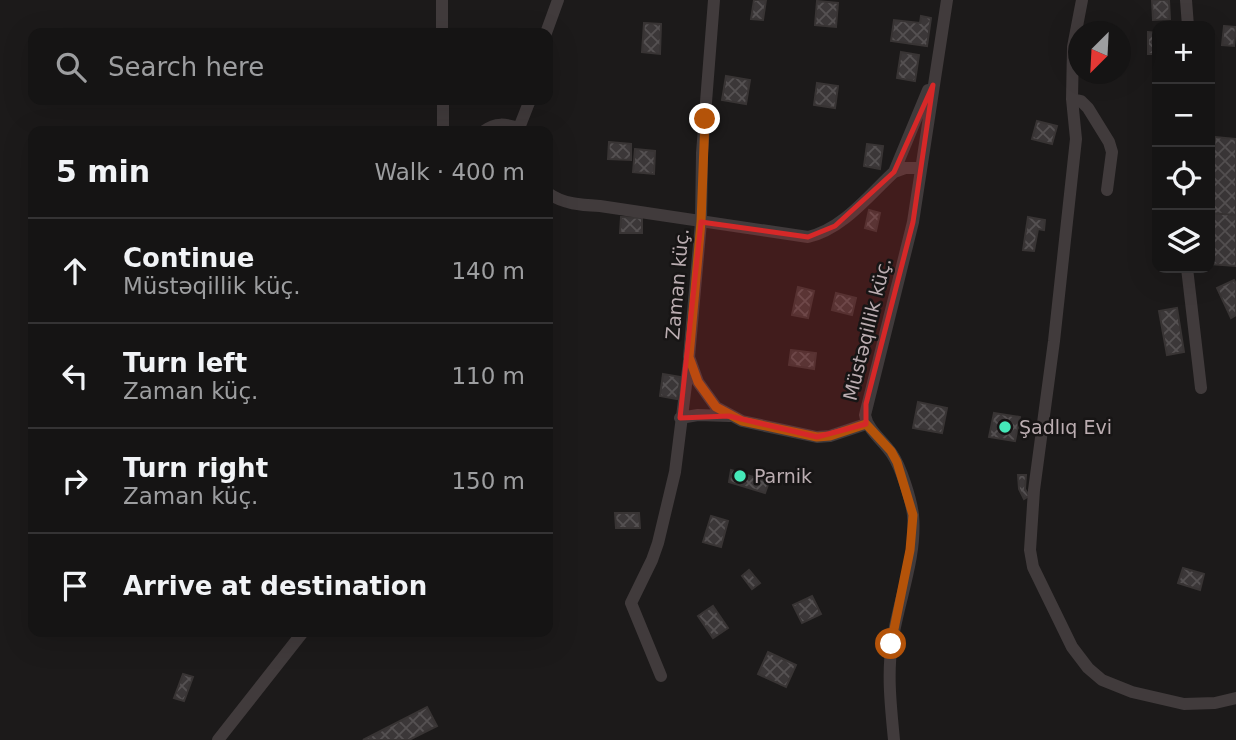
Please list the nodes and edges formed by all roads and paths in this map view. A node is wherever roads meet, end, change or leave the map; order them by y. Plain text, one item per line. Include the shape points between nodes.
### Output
1 (442, 0) edge
2 (558, 0) edge
3 (714, 0) edge
4 (947, 0) edge
5 (1082, 0) edge
6 (1186, 0) edge
7 (1188, 21) edge
8 (442, 28) edge
9 (548, 28) edge
10 (933, 85) junction
11 (1072, 99) junction
12 (443, 105) edge
13 (528, 105) edge
14 (443, 126) edge
15 (491, 126) edge
16 (511, 126) edge
17 (521, 126) edge
18 (920, 168) junction
19 (894, 172) junction
20 (1107, 190) dead end
21 (553, 196) edge
22 (701, 222) junction
23 (1188, 273) edge
24 (689, 357) junction
25 (1201, 388) dead end
26 (729, 416) junction
27 (680, 418) junction
28 (866, 424) junction
29 (299, 637) edge
30 (661, 676) dead end
31 (1236, 698) edge
32 (218, 740) edge
33 (894, 740) edge

1 - 8 street
2 - 9 street
3 - 22 street, Zaman küç.
4 - 10 street, Müstəqillik küç.
5 - 11 street via 1073,47
6 - 7 street
10 - 18 street, Müstəqillik küç.
10 - 19 street via 926,91
11 - 20 street via 1088,108 1109,142
11 - 31 street via 1076,139 1034,490 1033,567 1072,647 1102,680 1184,704
12 - 14 street
13 - 17 street
15 - 16 street
18 - 19 street
18 - 28 street, Müstəqillik küç. via 913,222 866,404
19 - 22 street via 822,234 808,237
21 - 22 street via 578,205
22 - 24 street, Zaman küç.
23 - 25 street
24 - 26 street, Zaman küç. via 707,397
24 - 27 street
26 - 27 street
26 - 28 street, Zaman küç. via 817,437
27 - 30 street via 675,472 658,543 631,603
28 - 33 street, Müstəqillik küç. via 897,462 913,515 891,644
29 - 32 street

